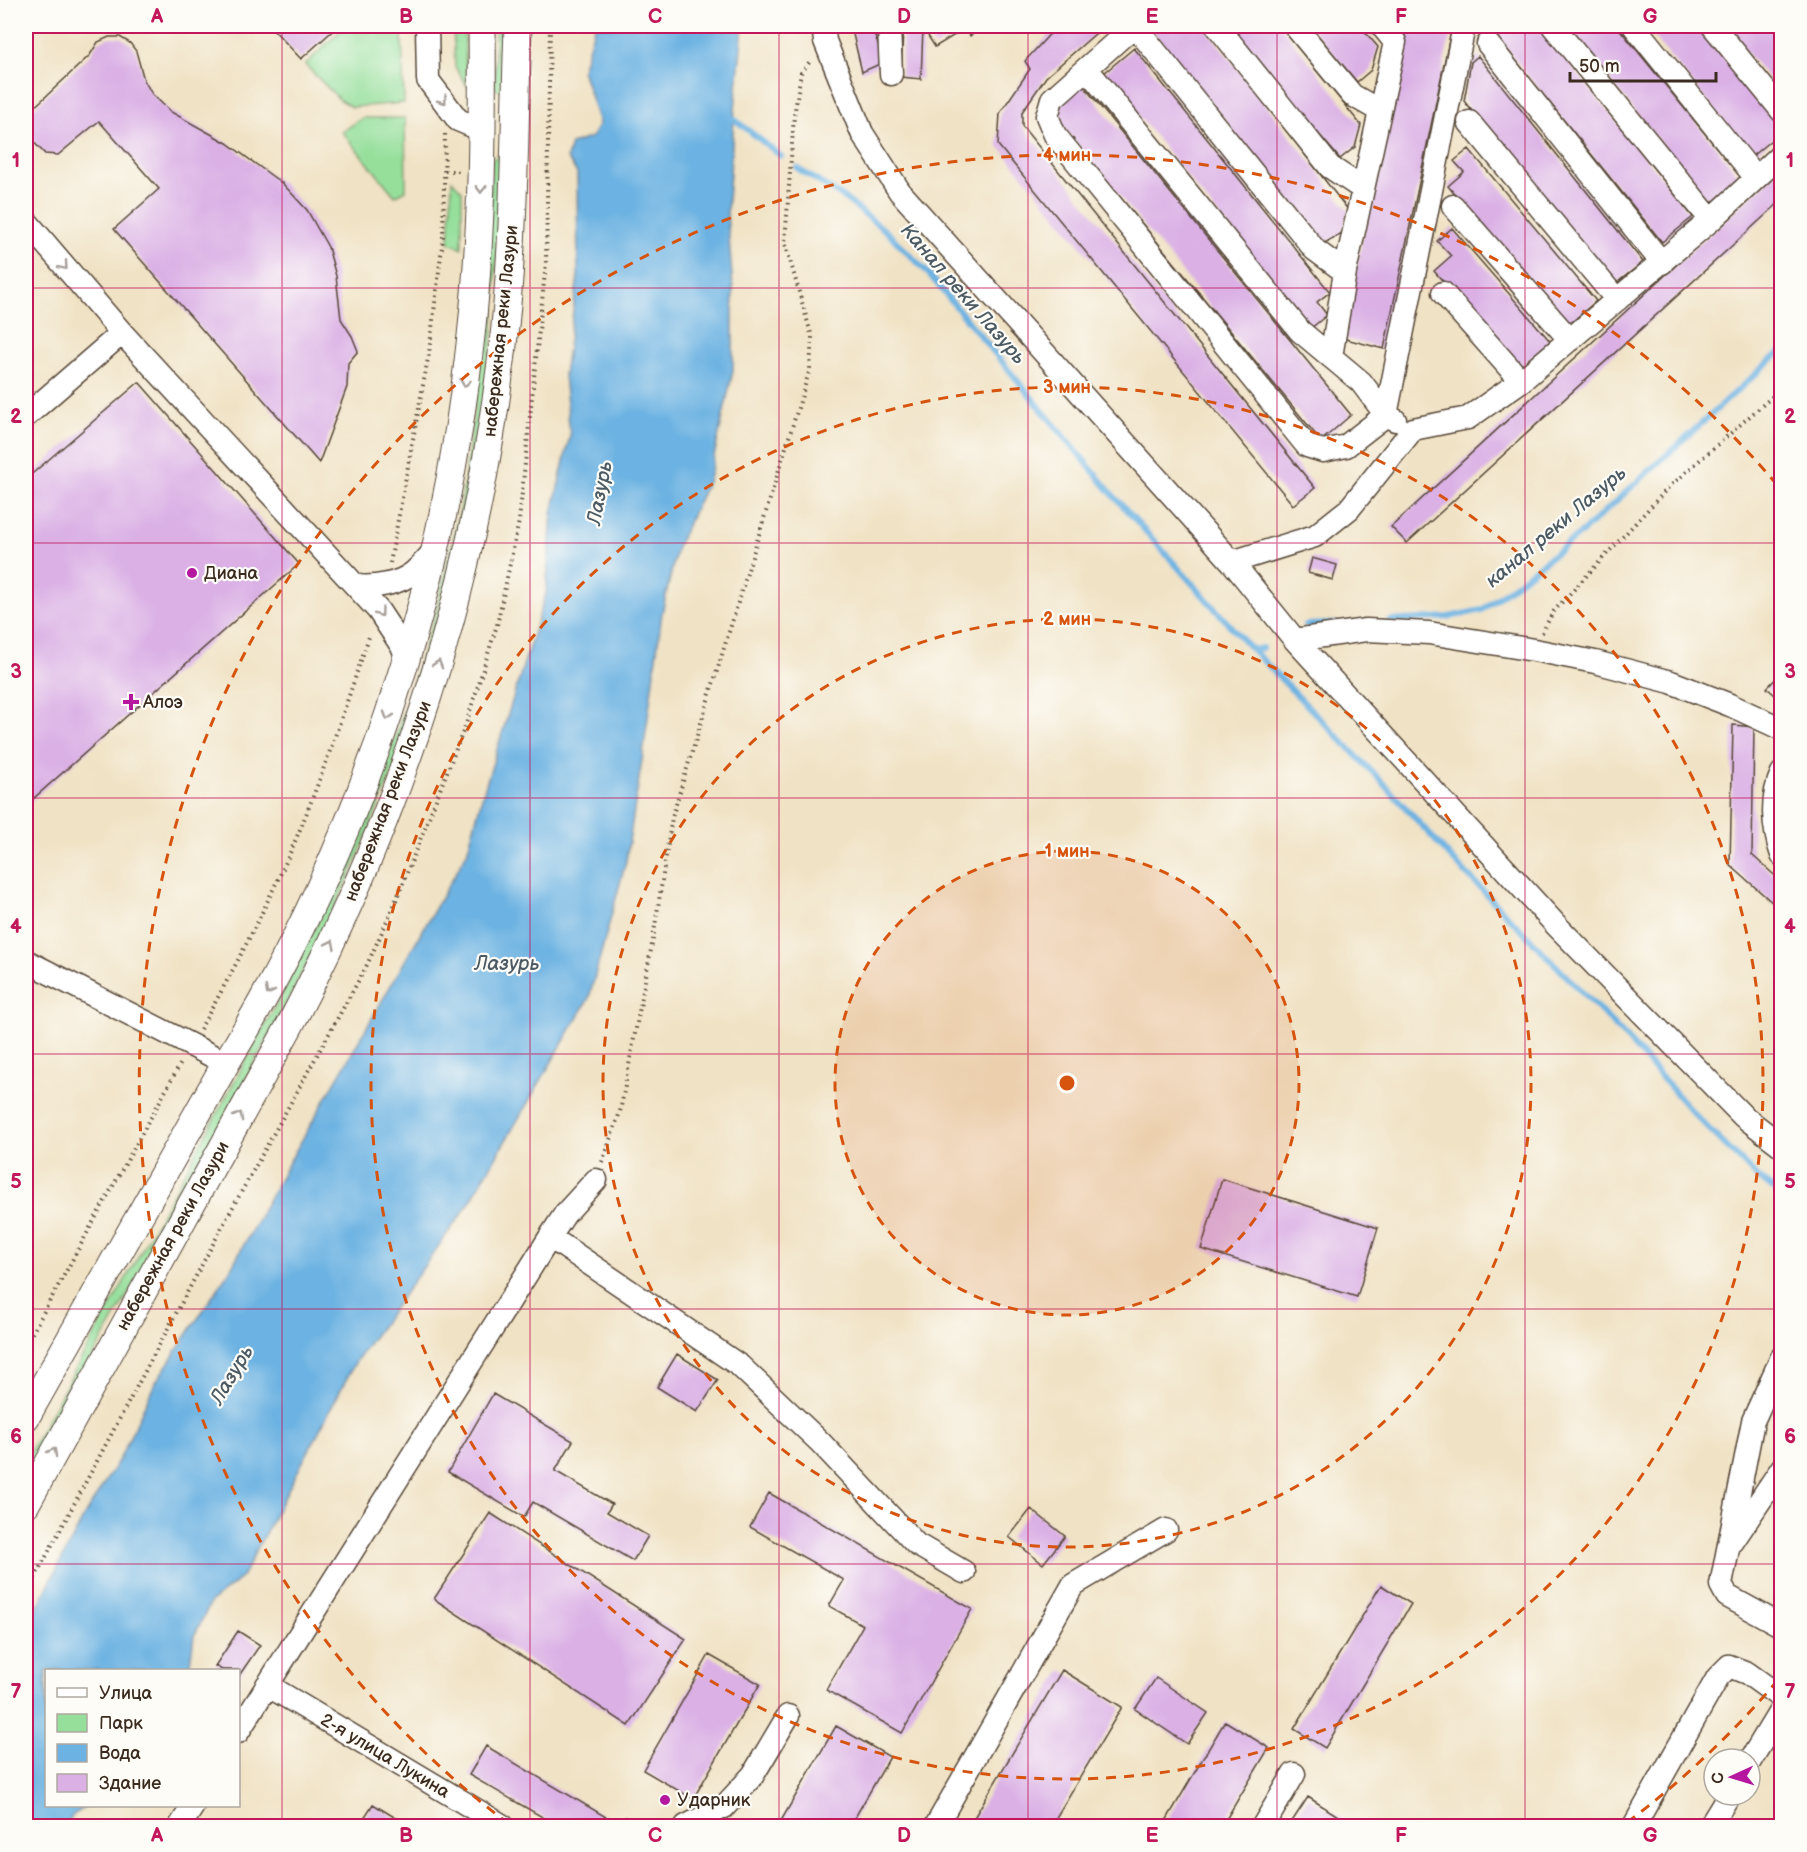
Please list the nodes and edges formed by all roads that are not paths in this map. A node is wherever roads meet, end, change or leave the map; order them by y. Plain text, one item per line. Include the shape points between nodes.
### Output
1 (427, 26) edge
2 (482, 26) edge
3 (518, 26) edge
4 (889, 26) edge
5 (1134, 26) edge
6 (1217, 26) edge
7 (1295, 26) edge
8 (1382, 26) edge
9 (1464, 26) edge
10 (1553, 26) edge
11 (1634, 26) edge
12 (1713, 26) edge
13 (824, 33) edge
14 (1488, 44) dead end
15 (1087, 69) junction
16 (891, 74) dead end
17 (483, 93) junction
18 (516, 93) junction
19 (1380, 111) junction
20 (1782, 111) edge
21 (1469, 122) dead end
22 (482, 139) junction
23 (515, 150) junction
24 (1782, 154) edge
25 (1756, 178) junction
26 (1363, 189) junction
27 (1453, 206) dead end
28 (1711, 220) junction
29 (26, 221) edge
30 (1662, 263) junction
31 (1345, 272) junction
32 (1443, 293) dead end
33 (1617, 300) junction
34 (122, 333) junction
35 (1570, 340) junction
36 (1331, 357) junction
37 (1521, 381) junction
38 (1386, 415) junction
39 (26, 416) edge
40 (1413, 429) junction
41 (434, 552) junction
42 (1232, 562) junction
43 (352, 581) junction
44 (1295, 640) junction
45 (407, 654) junction
46 (1782, 729) edge
47 (1782, 772) edge
48 (1782, 855) edge
49 (26, 961) edge
50 (226, 1063) junction
51 (1782, 1146) edge
52 (596, 1180) road end
53 (550, 1237) junction
54 (1782, 1357) edge
55 (26, 1417) edge
56 (1782, 1468) edge
57 (26, 1504) edge
58 (1166, 1530) dead end
59 (1727, 1550) junction
60 (964, 1572) dead end
61 (1778, 1617) edge
62 (267, 1685) junction
63 (1782, 1698) edge
64 (1782, 1708) edge
65 (788, 1716) dead end
66 (240, 1729) edge
67 (1758, 1747) edge
68 (1294, 1774) dead end
69 (192, 1807) edge
70 (1722, 1807) edge
71 (180, 1827) edge
72 (503, 1827) edge
73 (686, 1827) edge
74 (936, 1827) edge
75 (1263, 1827) edge
76 (1634, 1827) edge
77 (1710, 1827) edge

1 -> 22 street via 428,80 458,120
2 - 17 main road, набережная реки Лазури
3 - 18 main road, набережная реки Лазури
4 - 16 street
5 - 15 street
5 - 31 street via 1315,250
6 - 26 street via 1330,167
7 - 19 street via 1352,95
8 - 19 street via 1395,42
9 - 38 street
10 - 28 street
11 - 25 street
12 - 20 street
13 - 42 street via 862,134 900,192
14 - 30 street
15 - 36 street via 1300,331
15 - 38 street via 1052,99 1047,116 1055,135 1307,446 1323,451 1346,446
17 - 18 main road via 501,104
17 - 22 main road, набережная реки Лазури
18 - 23 main road, набережная реки Лазури
19 - 26 street
21 - 33 street
22 - 23 main road via 507,140
22 -> 41 main road, набережная реки Лазури via 467,367
57 -> 23 main road, набережная реки Лазури via 305,997 363,874 404,769 451,618 486,464 509,285
24 - 25 street
25 - 28 street
26 - 31 street
27 - 35 street
28 - 30 street
29 -> 34 street
30 - 33 street
31 - 36 street
32 - 37 street
33 - 35 street
34 - 39 street
34 - 43 street
35 - 37 street
36 - 38 street via 1360,382
37 - 40 street via 1468,418
38 - 40 street
40 - 42 street via 1349,509 1315,536
41 - 43 street via 414,572 386,584
41 - 45 main road, набережная реки Лазури
42 - 44 street
43 -> 45 street via 378,610
44 - 46 street via 1366,630 1429,633 1534,650 1671,682
44 - 51 street via 1557,926 1743,1116
45 -> 50 main road, набережная реки Лазури via 362,787 321,885 274,980
47 - 48 street via 1776,785 1774,833
49 - 50 street
50 - 55 main road, набережная реки Лазури
52 - 53 street
53 - 60 street via 740,1366 820,1442 916,1544
53 - 62 street
54 - 59 street via 1753,1421
56 - 59 street
58 - 74 street via 1073,1585
59 - 61 street via 1720,1585 1727,1596
62 - 66 street
62 - 72 street, 2-я улица Лукина via 330,1711
63 - 76 street via 1747,1673 1729,1666 1718,1677
64 - 67 street
65 - 73 street via 753,1775 724,1807
68 - 75 street
69 - 71 street
70 - 77 street

